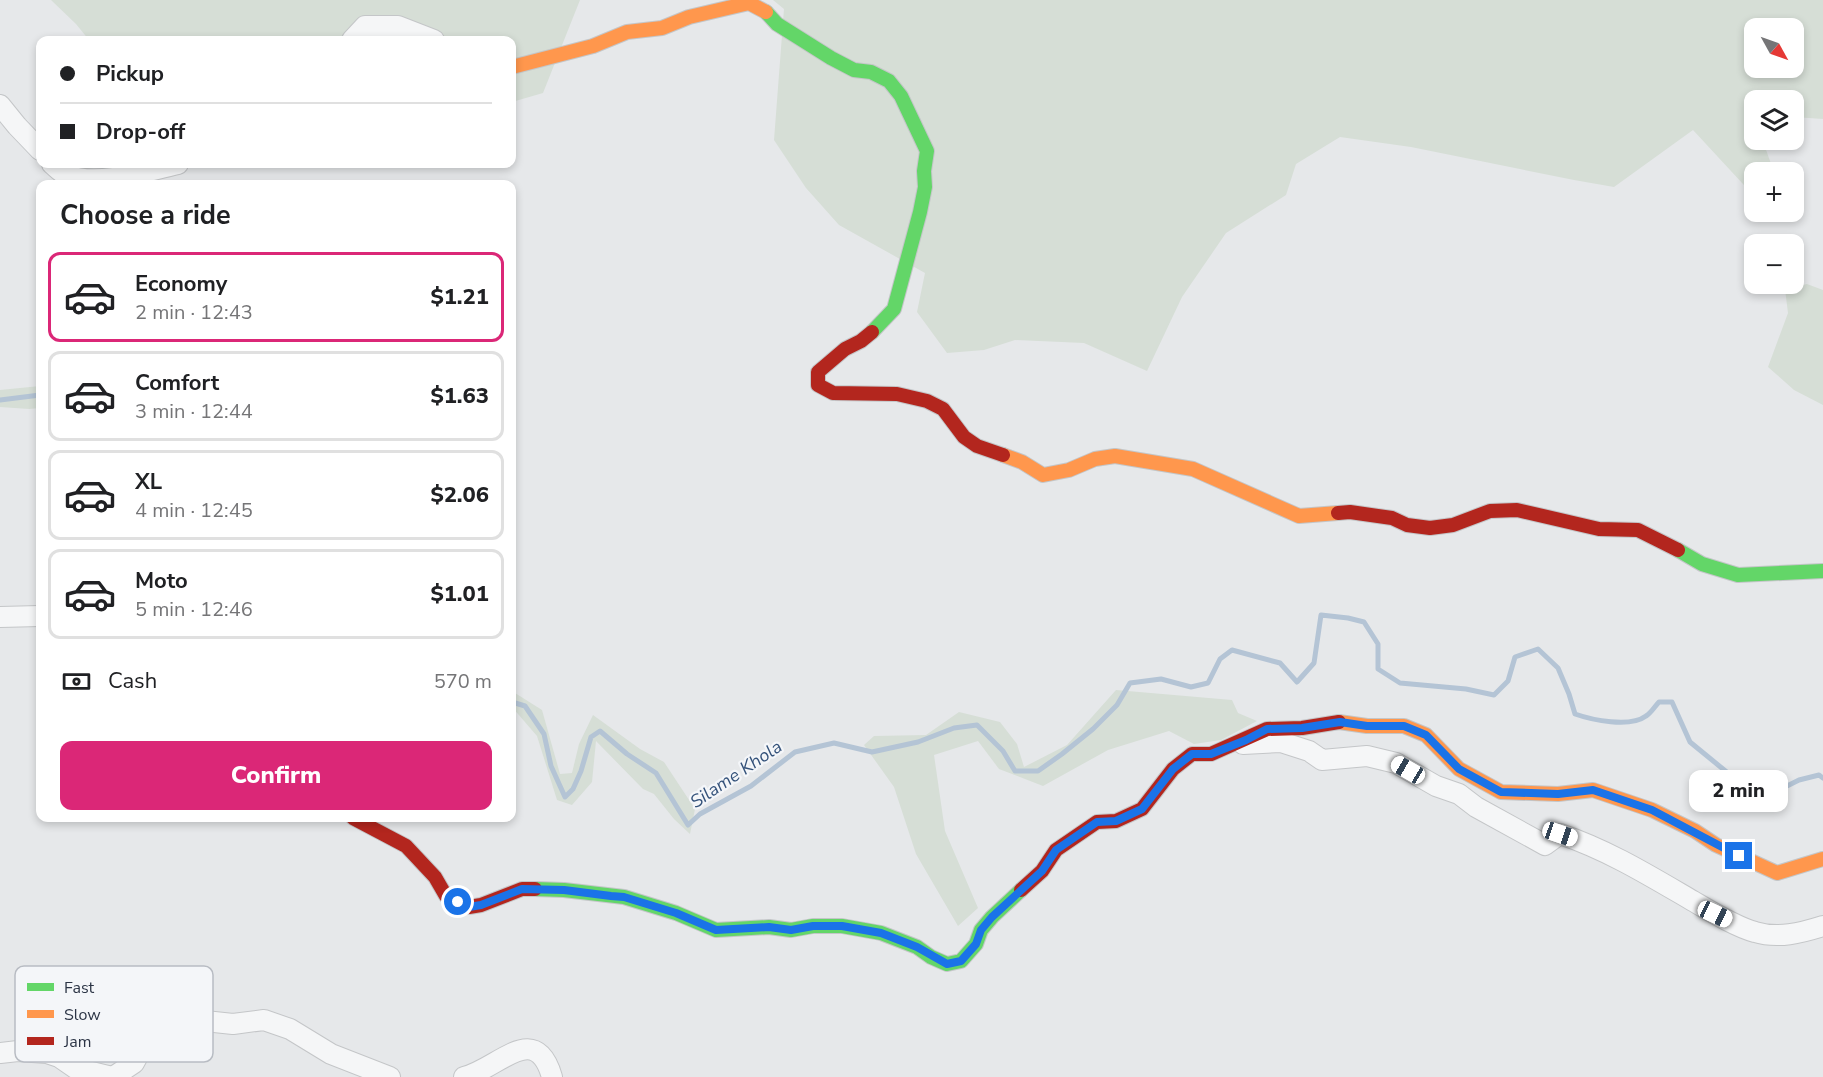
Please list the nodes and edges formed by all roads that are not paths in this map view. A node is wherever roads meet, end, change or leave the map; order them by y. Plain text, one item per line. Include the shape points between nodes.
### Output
1 (356, 36) edge
2 (424, 36) edge
3 (516, 65) edge
4 (0, 105) edge
5 (36, 146) edge
6 (56, 168) edge
7 (160, 168) edge
8 (1823, 571) edge
9 (36, 616) edge
10 (0, 617) edge
11 (1238, 744) junction
12 (361, 822) edge
13 (1823, 859) edge
14 (1823, 927) edge
15 (213, 1022) edge
16 (15, 1051) edge
17 (0, 1053) edge
18 (66, 1062) edge
19 (135, 1062) edge
20 (112, 1077) edge
21 (390, 1077) edge
22 (464, 1077) edge
23 (552, 1077) edge

1 - 2 street via 365,26 398,26
3 - 8 street via 593,46 627,32 662,28 689,17 749,3 831,58 890,81 927,151 920,212 894,309 879,327 818,372 818,385 833,393 897,394 927,401 943,409 964,437 977,446 1022,462 1043,475 1114,456 1193,469 1299,516 1350,512 1430,528 1453,525 1490,512 1517,510 1599,529 1638,530 1702,564 1738,575
4 - 5 street
6 - 7 street via 64,175 81,179
9 - 10 street
11 - 12 street via 1211,754 1192,754 1173,769 1142,809 1116,821 1097,822 1056,850 1042,871 987,924 961,961 947,964 881,933 842,926 716,930 624,897 522,889 469,907 446,896 435,877 406,846
11 - 13 street via 1267,729 1340,722 1404,726 1426,735 1459,769 1501,792 1558,794 1593,790 1652,810 1777,873
11 - 14 street via 1281,742 1309,751 1322,760 1367,756 1396,763 1459,794 1534,840 1545,845 1560,834 1576,839 1755,932 1793,936
15 - 21 street via 264,1020 290,1029 331,1054
16 - 17 street
18 - 20 street
19 - 20 street
22 - 23 street via 523,1048 542,1055

